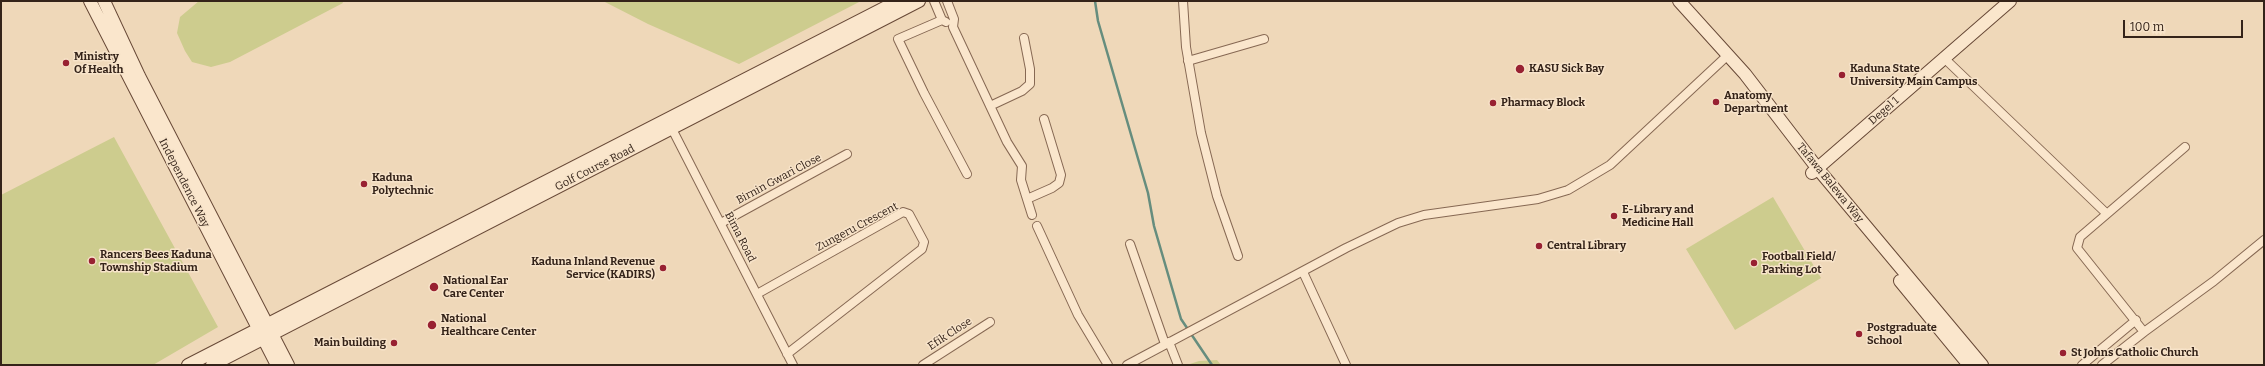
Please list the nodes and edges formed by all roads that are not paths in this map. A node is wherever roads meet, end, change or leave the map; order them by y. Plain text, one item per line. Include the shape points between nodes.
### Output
1 (90, 1) edge
2 (104, 1) edge
3 (898, 1) edge
4 (918, 1) edge
5 (934, 1) edge
6 (947, 1) edge
7 (1183, 1) edge
8 (1670, 1) edge
9 (1679, 1) edge
10 (2010, 1) edge
11 (942, 20) junction
12 (953, 27) junction
13 (1024, 38) dead end
14 (1264, 39) dead end
15 (1726, 58) junction
16 (1944, 58) junction
17 (1188, 61) junction
18 (990, 106) junction
19 (1044, 119) dead end
20 (670, 124) junction
21 (2185, 147) dead end
22 (847, 154) dead end
23 (1815, 171) junction
24 (967, 174) dead end
25 (1027, 199) junction
26 (2106, 213) junction
27 (1032, 215) dead end
28 (720, 223) junction
29 (1037, 226) dead end
30 (2264, 240) edge
31 (1130, 244) dead end
32 (1238, 256) dead end
33 (1303, 272) junction
34 (758, 294) junction
35 (2136, 320) junction
36 (990, 322) dead end
37 (265, 331) junction
38 (2144, 332) junction
39 (1167, 343) junction
40 (787, 354) junction
41 (188, 365) edge
42 (212, 365) edge
43 (278, 365) edge
44 (288, 365) edge
45 (793, 365) edge
46 (923, 365) edge
47 (1108, 365) edge
48 (1127, 365) edge
49 (1178, 365) edge
50 (1346, 365) edge
51 (1969, 365) edge
52 (1982, 365) edge
53 (2082, 365) edge
54 (2102, 365) edge

1 - 37 main road, Independence Way
2 - 37 main road, Independence Way
3 - 20 main road, Golf Course Road
4 - 20 main road, Golf Course Road
5 - 11 street
6 - 12 street via 954,19
7 - 17 street
8 - 15 main road, Tafawa Balewa Way
9 - 15 main road, Tafawa Balewa Way
10 - 16 main road, Degel 1
11 - 12 street
11 - 24 street via 898,39
12 - 18 street
13 - 18 street via 1030,84 1022,91
14 - 17 street
15 - 23 main road, Tafawa Balewa Way
15 - 33 street via 1610,165 1568,190 1538,199 1424,215 1398,223
16 - 23 main road, Degel 1
16 - 26 street
17 - 32 street via 1201,133 1217,196
18 - 25 street via 1022,166 1021,180
19 - 25 street via 1060,176 1059,183
20 - 28 street, Bima Road
20 - 37 main road, Golf Course Road
21 - 26 street
22 - 28 street, Birnin Gwari Close
23 - 51 main road, Tafawa Balewa Way
23 - 52 main road, Tafawa Balewa Way
25 - 27 street
26 - 35 street via 2080,237 2077,248
28 - 34 street, Bima Road
29 - 47 street via 1078,315
30 - 38 street via 2214,281
31 - 39 street
33 - 39 street
33 - 50 street
34 - 40 street, Bima Road
34 - 40 street, Zungeru Crescent via 903,212 909,214 924,242 922,248
35 - 38 street
35 - 53 street
36 - 46 street, Efik Close
37 - 41 main road
37 - 42 main road
37 - 43 main road, Independence Way
37 - 44 main road, Independence Way
38 - 54 street
39 - 48 street
39 - 49 street
40 - 45 street, Bima Road

